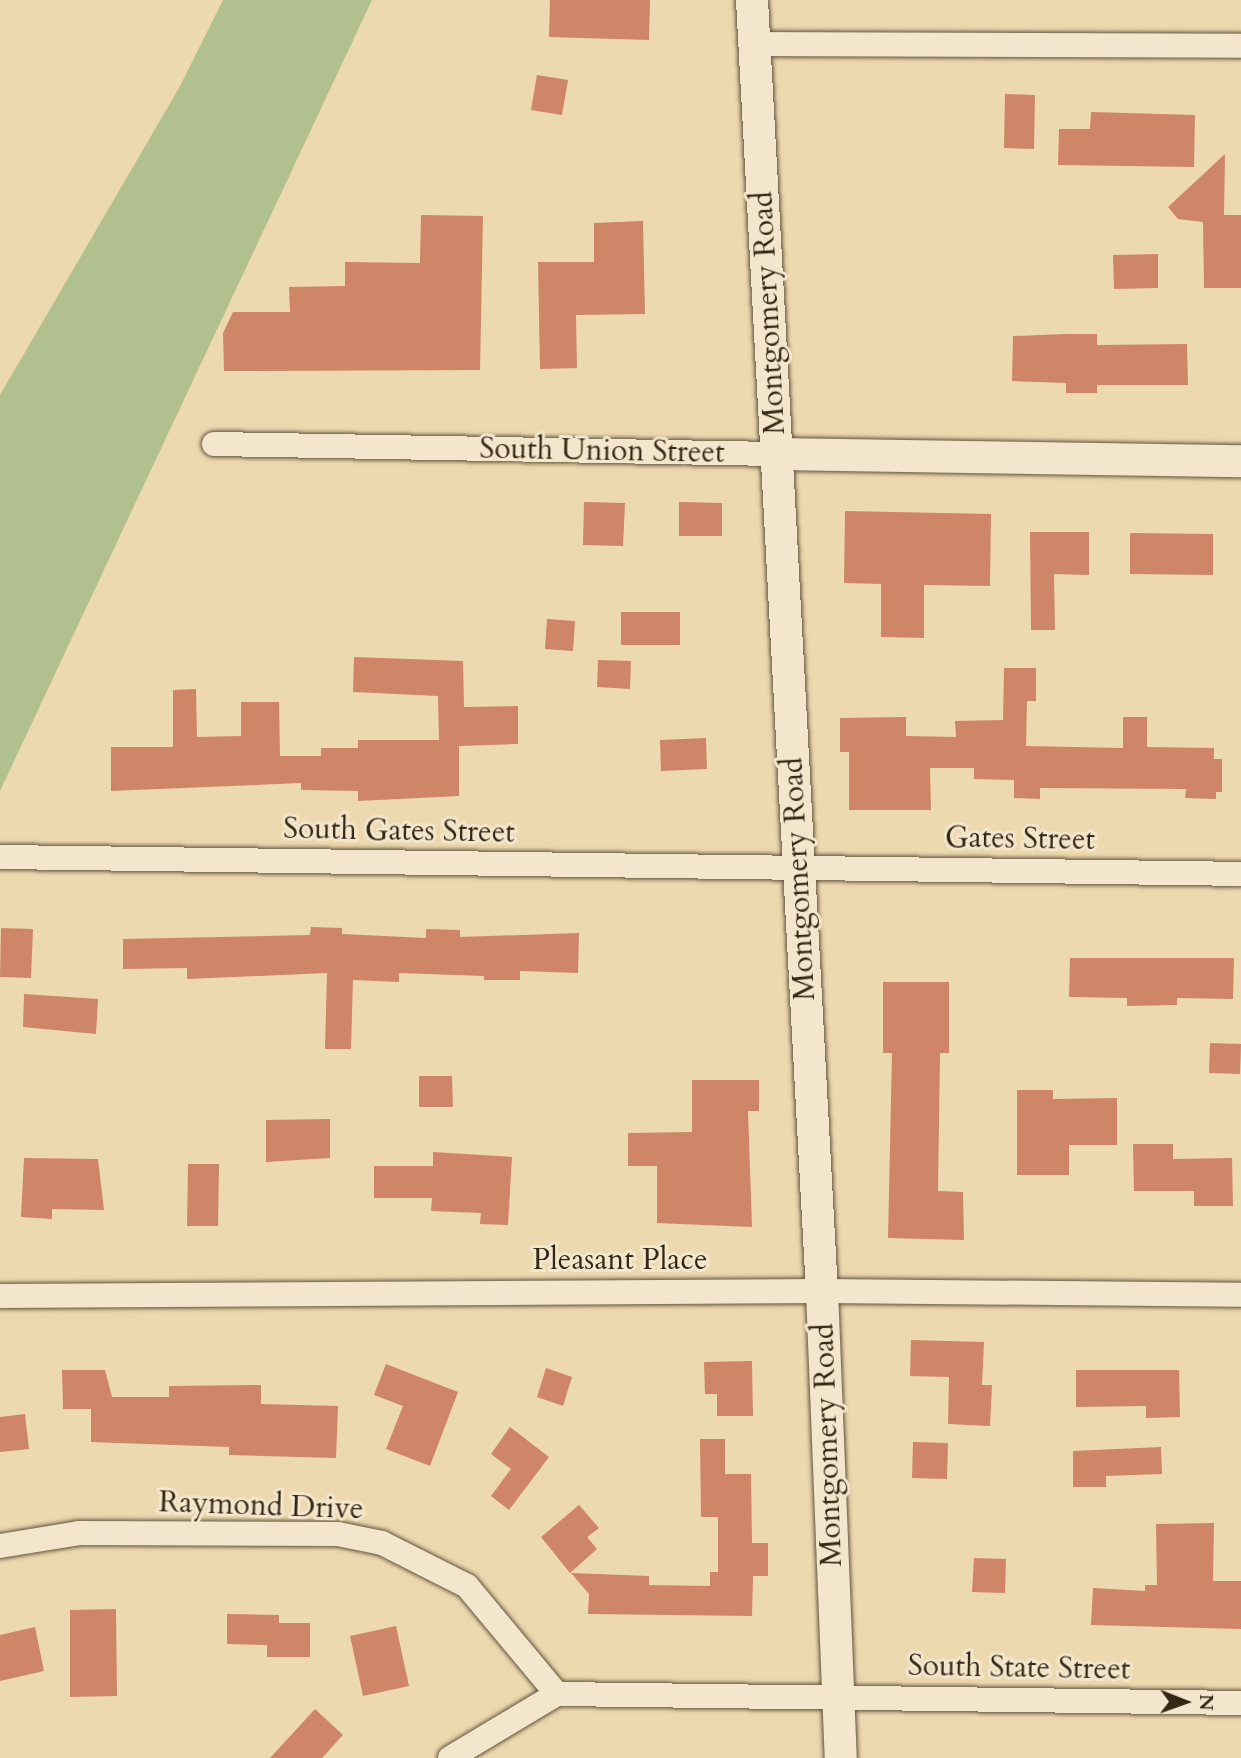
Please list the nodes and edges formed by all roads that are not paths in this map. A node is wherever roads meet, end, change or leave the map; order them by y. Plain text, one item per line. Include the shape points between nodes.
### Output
1 (752, 0) edge
2 (756, 44) junction
3 (1241, 46) edge
4 (214, 444) dead end
5 (776, 454) junction
6 (1241, 461) edge
7 (0, 857) edge
8 (798, 868) junction
9 (1241, 874) edge
10 (822, 1291) junction
11 (1241, 1295) edge
12 (0, 1296) edge
13 (0, 1546) edge
14 (557, 1694) junction
15 (838, 1698) junction
16 (1241, 1703) edge
17 (450, 1758) edge
18 (841, 1758) edge

1 - 2 street, Montgomery Road
2 - 3 street
2 - 5 street, Montgomery Road
4 - 5 street, South Union Street
5 - 6 street, South Union Street
5 - 8 street, Montgomery Road
7 - 8 street, South Gates Street
8 - 9 street, Gates Street
8 - 10 street, Montgomery Road
10 - 11 street, Pleasant Place
10 - 12 street, Pleasant Place
10 - 15 street, Montgomery Road
13 - 14 street, Raymond Drive via 79,1533 338,1534 382,1543 467,1586
14 - 15 street
14 - 17 street
15 - 16 street, South State Street
15 - 18 street, Montgomery Road

